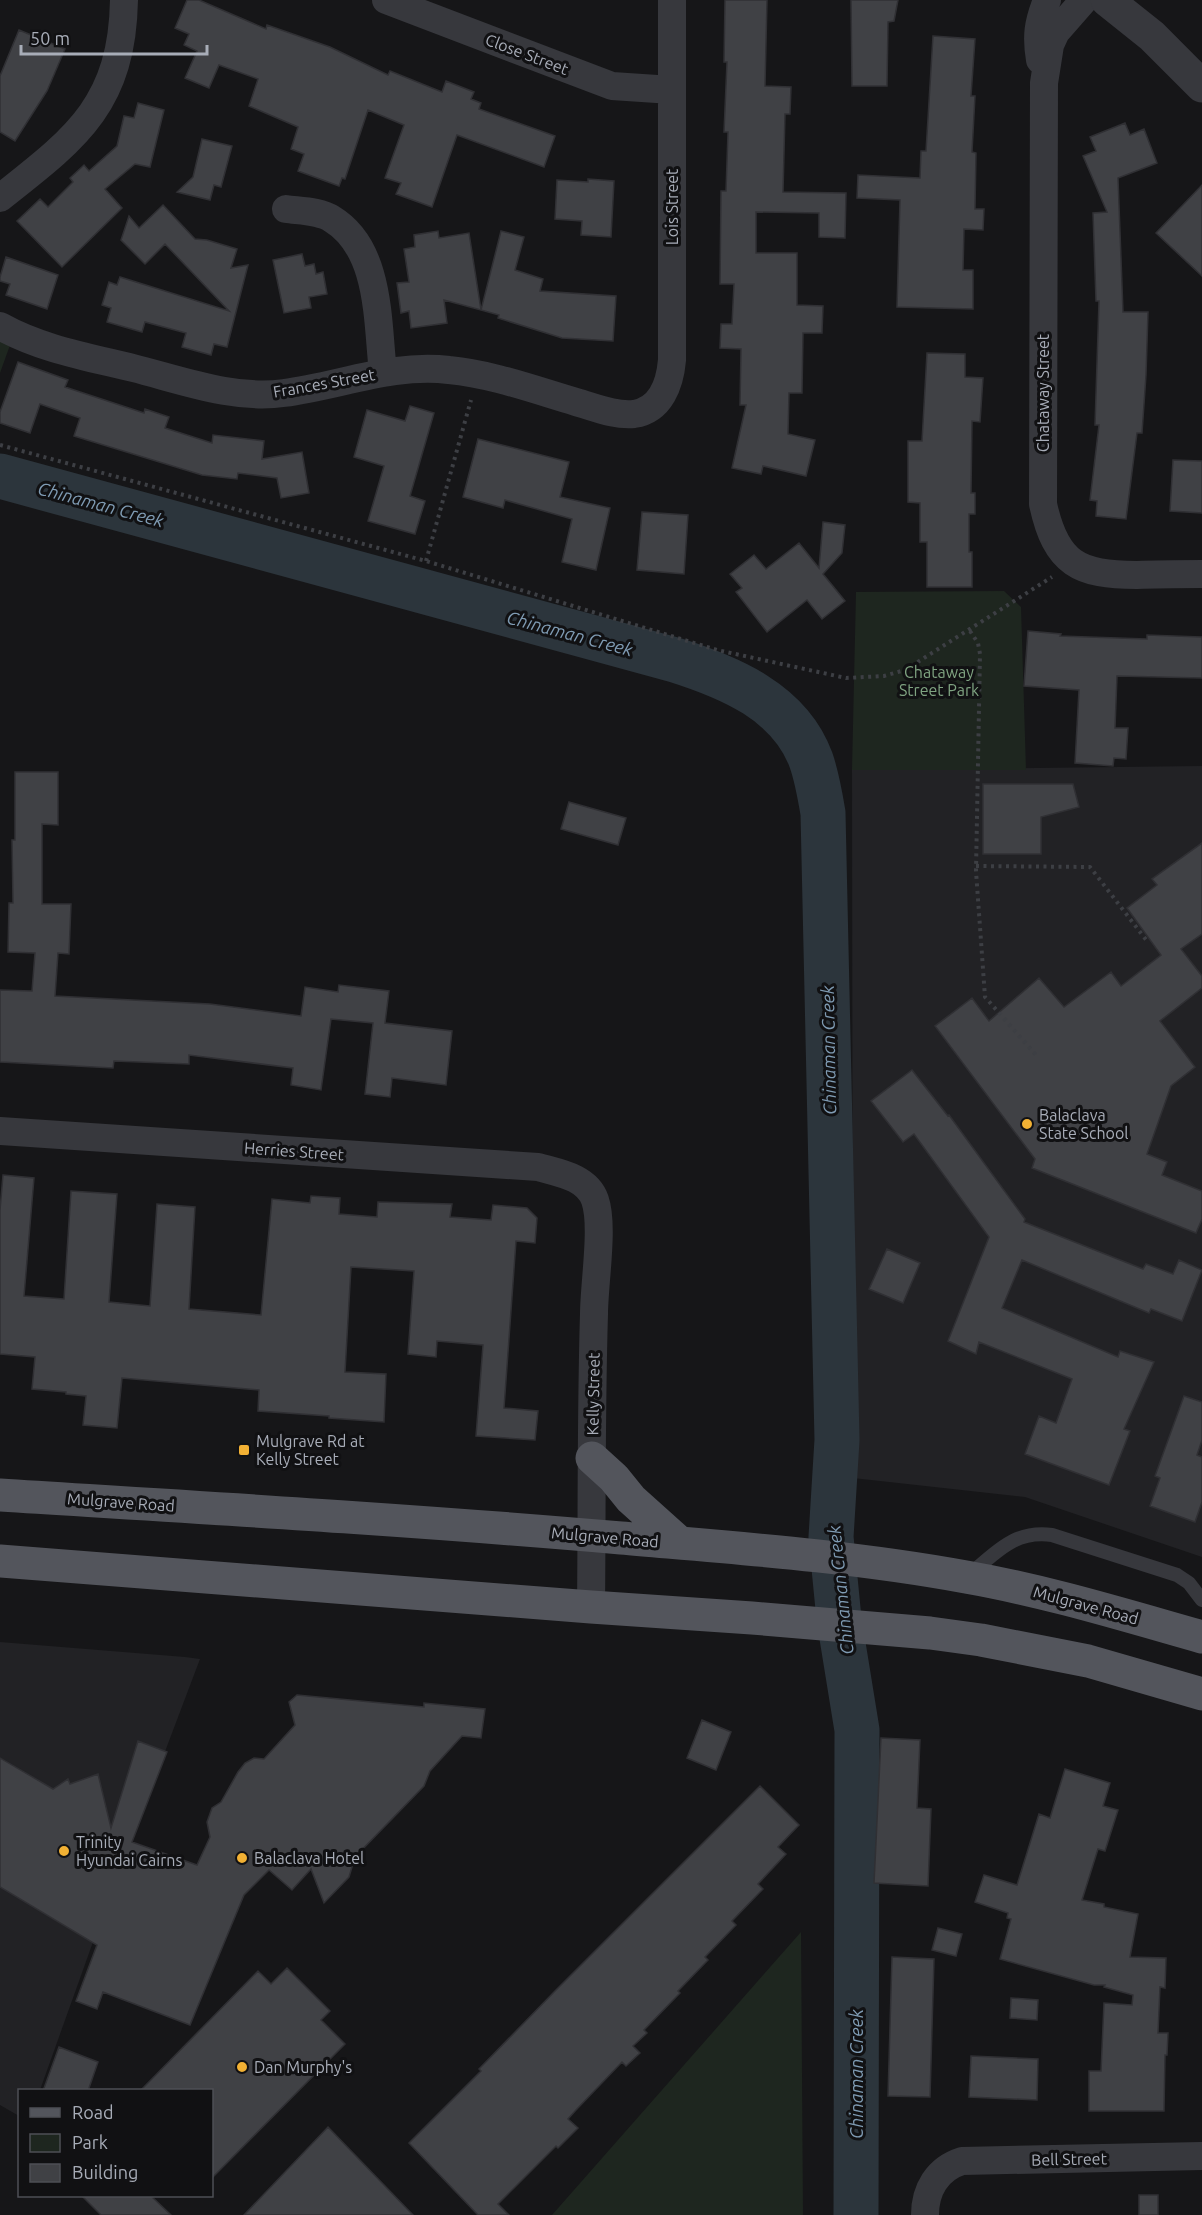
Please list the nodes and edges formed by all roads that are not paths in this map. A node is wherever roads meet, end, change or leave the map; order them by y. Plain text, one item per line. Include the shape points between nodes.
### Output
1 (124, 0) edge
2 (386, 0) edge
3 (672, 0) edge
4 (1047, 0) edge
5 (1084, 0) edge
6 (1107, 0) edge
7 (1128, 0) edge
8 (1152, 36) junction
9 (1044, 83) junction
10 (1202, 86) edge
11 (672, 90) junction
12 (0, 198) edge
13 (286, 209) dead end
14 (0, 326) edge
15 (383, 372) junction
16 (651, 407) joint
17 (1202, 574) edge
18 (0, 1131) edge
19 (585, 1184) joint
20 (592, 1458) junction
21 (0, 1495) edge
22 (592, 1536) junction
23 (680, 1543) junction
24 (0, 1560) edge
25 (966, 1577) junction
26 (1202, 1600) edge
27 (591, 1607) junction
28 (1202, 1637) edge
29 (1202, 1694) edge
30 (1202, 2156) edge
31 (925, 2215) edge

1 - 12 street via 118,59 107,91 70,141
2 - 11 street, Close Street via 612,86
3 - 11 street, Lois Street
4 - 9 street, Chataway Street via 1037,40
5 - 9 street, Chataway Street via 1056,32
6 - 8 street
7 - 8 street
8 - 10 street
9 - 17 street, Chataway Street via 1042,504 1046,522 1063,553 1085,569 1110,575
11 - 16 street, Lois Street via 672,360 664,392
13 - 15 street via 331,218 350,235 363,256 372,282
14 - 15 street, Frances Street via 39,345 213,388 254,394 326,386
15 - 16 street, Frances Street via 447,369 478,374 609,412 634,414
18 - 19 street, Herries Street via 538,1167
19 - 20 street, Kelly Street via 594,1198 598,1217
20 - 22 street, Kelly Street
20 - 23 main road
21 - 22 main road, Mulgrave Road
22 - 23 main road, Mulgrave Road
22 - 27 street, Kelly Street
23 - 25 main road, Mulgrave Road via 859,1561
24 - 27 main road
25 - 26 lane via 1013,1539 1039,1533 1176,1575 1189,1583
25 - 28 main road, Mulgrave Road via 1060,1597
27 - 29 main road via 961,1637 1140,1674
30 - 31 street, Bell Street via 968,2161 951,2165 939,2175 926,2197

